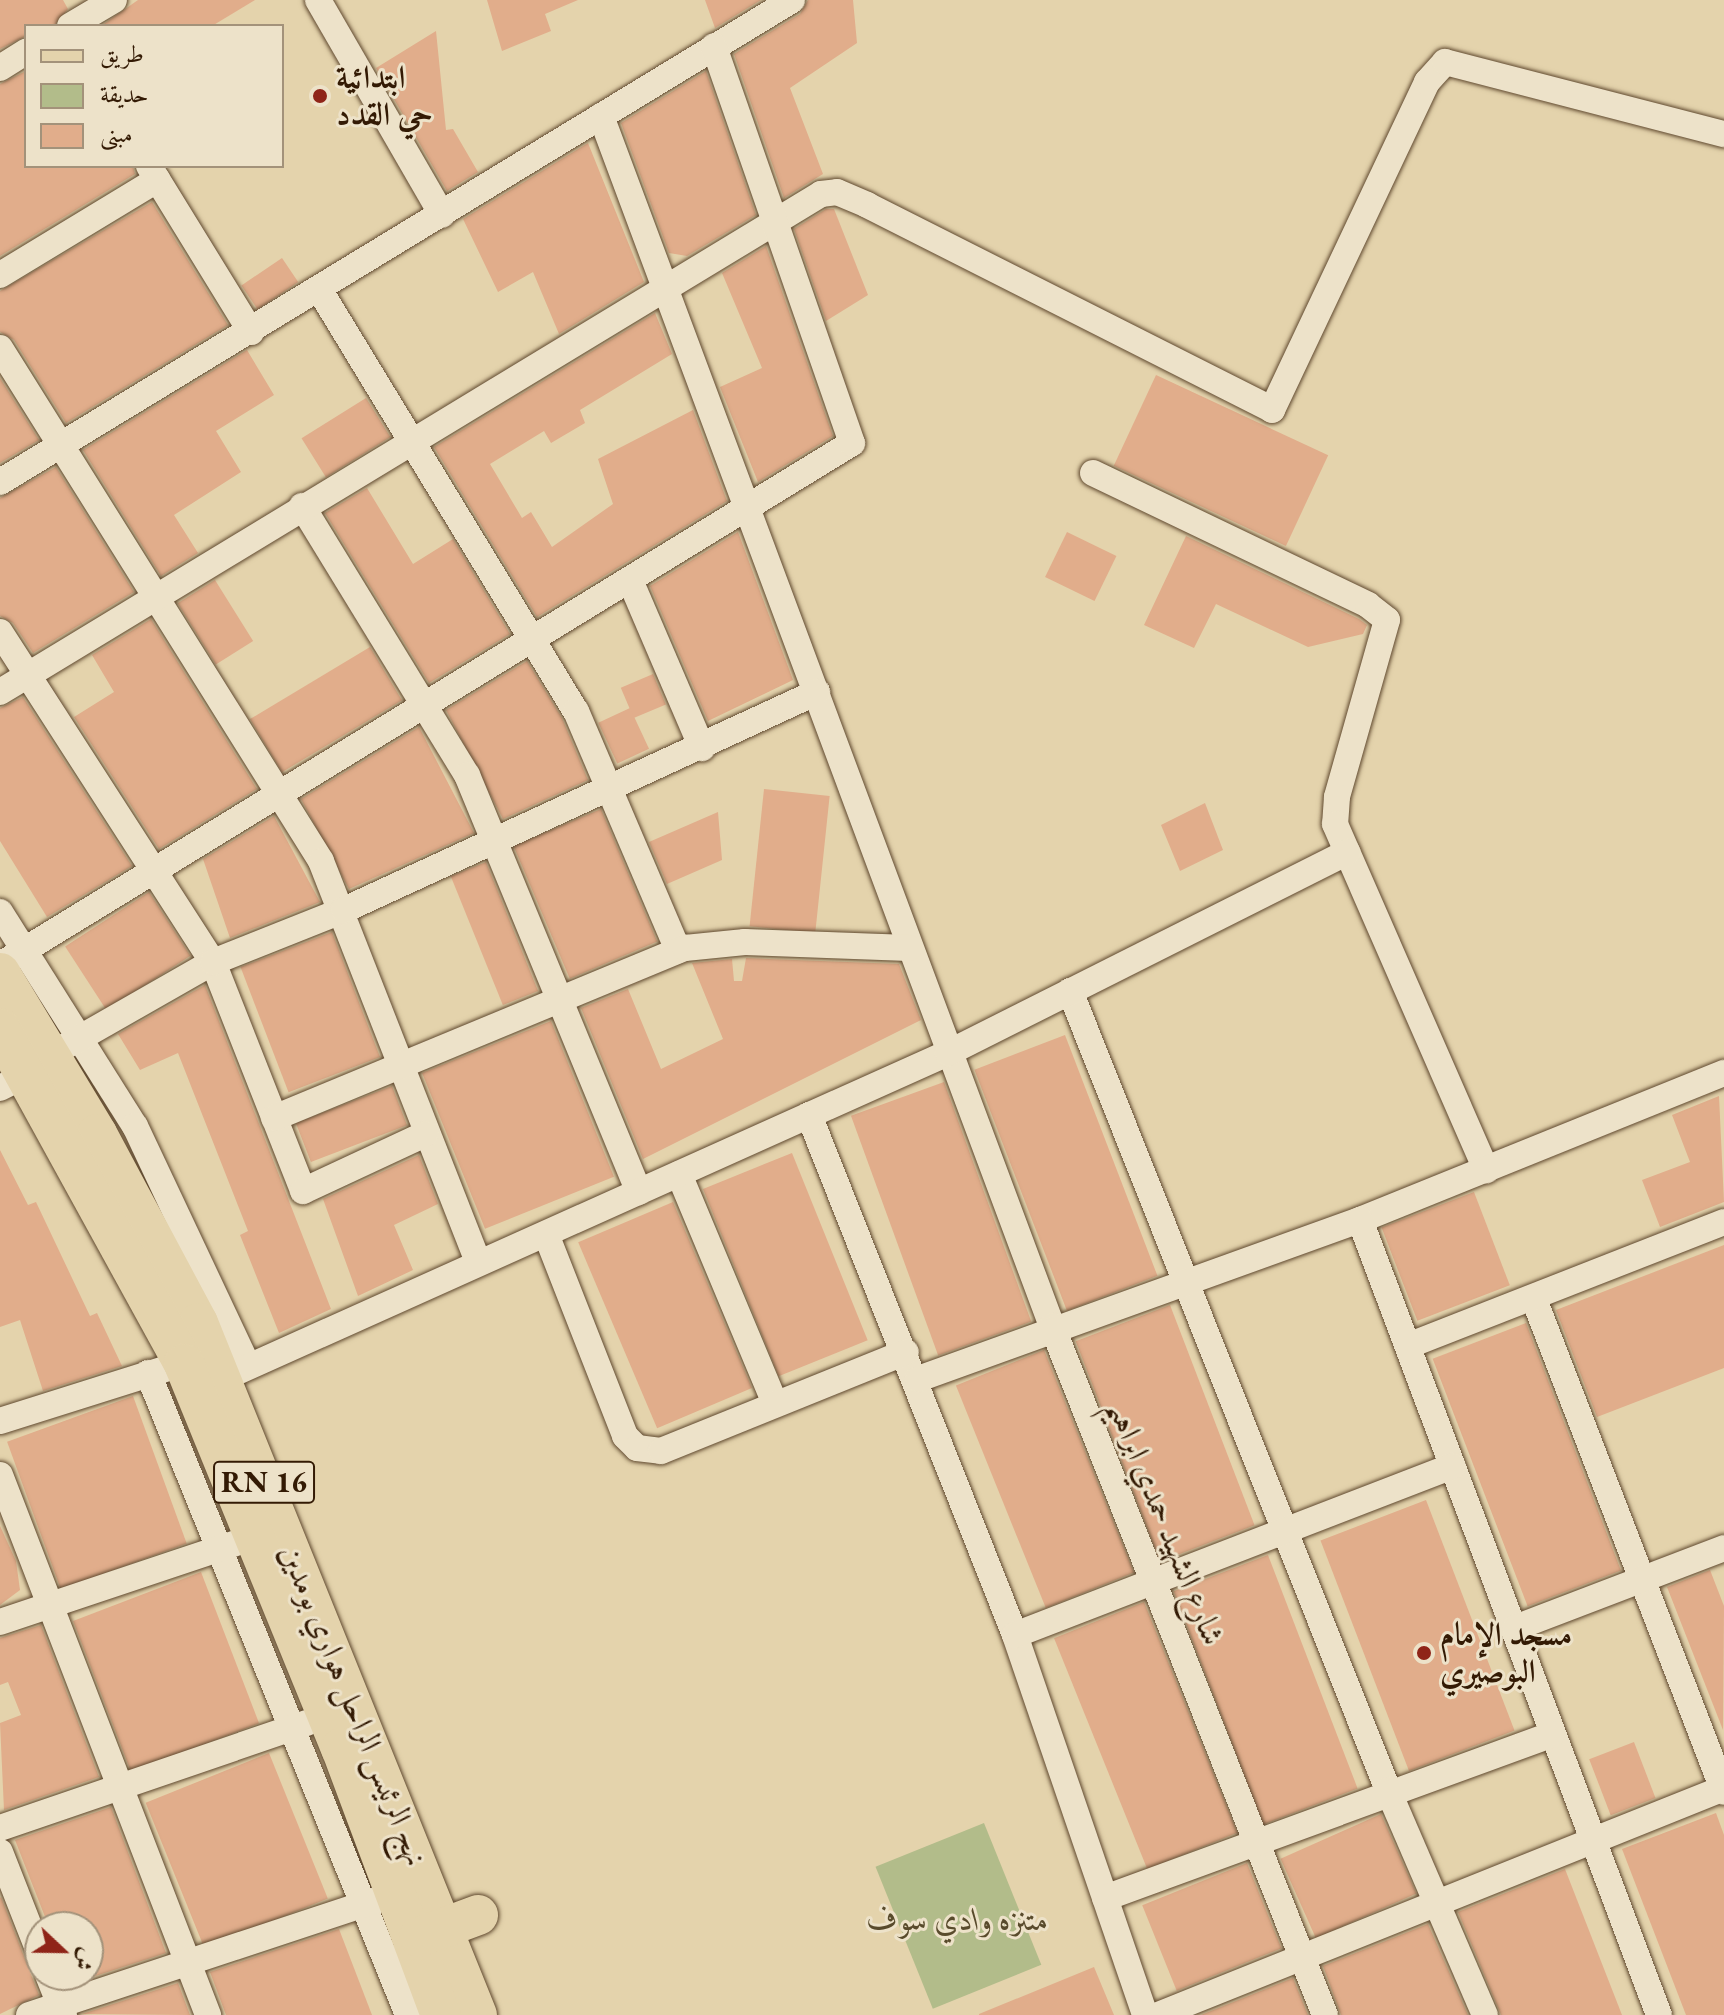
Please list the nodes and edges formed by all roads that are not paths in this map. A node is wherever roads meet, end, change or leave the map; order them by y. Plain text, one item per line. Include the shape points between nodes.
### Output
1 (114, 0) edge
2 (318, 0) edge
3 (792, 0) edge
4 (79, 14) edge
5 (714, 46) junction
6 (24, 53) edge
7 (0, 68) edge
8 (601, 116) junction
9 (1724, 134) edge
10 (153, 173) edge
11 (442, 215) junction
12 (776, 216) junction
13 (0, 275) edge
14 (662, 286) junction
15 (319, 289) junction
16 (251, 332) junction
17 (0, 348) edge
18 (413, 436) junction
19 (60, 448) junction
20 (1093, 473) dead end
21 (0, 482) edge
22 (302, 506) junction
23 (745, 508) junction
24 (630, 580) junction
25 (153, 600) junction
26 (0, 632) edge
27 (533, 643) junction
28 (27, 676) junction
29 (0, 692) edge
30 (817, 692) junction
31 (427, 704) junction
32 (702, 748) junction
33 (609, 787) junction
34 (278, 796) junction
35 (490, 841) junction
36 (1347, 852) junction
37 (151, 869) junction
38 (344, 910) junction
39 (0, 912) edge
40 (909, 948) junction
41 (678, 950) junction
42 (13, 962) edge
43 (213, 962) junction
44 (0, 965) edge
45 (1070, 991) junction
46 (558, 998) junction
47 (0, 1029) edge
48 (948, 1053) junction
49 (40, 1064) edge
50 (398, 1066) junction
51 (1724, 1073) edge
52 (809, 1115) junction
53 (274, 1118) junction
54 (425, 1134) junction
55 (1486, 1170) junction
56 (679, 1174) junction
57 (639, 1192) junction
58 (1360, 1220) junction
59 (1724, 1222) edge
60 (546, 1234) junction
61 (478, 1262) junction
62 (1185, 1280) junction
63 (1534, 1299) junction
64 (1052, 1326) junction
65 (1410, 1345) junction
66 (906, 1352) junction
67 (199, 1374) junction
68 (918, 1379) junction
69 (775, 1403) junction
70 (0, 1421) edge
71 (1453, 1466) junction
72 (0, 1475) edge
73 (1284, 1532) junction
74 (257, 1539) junction
75 (219, 1547) junction
76 (1724, 1548) edge
77 (1638, 1581) junction
78 (1154, 1583) junction
79 (49, 1604) junction
80 (0, 1622) edge
81 (1515, 1628) junction
82 (1015, 1635) junction
83 (345, 1730) junction
84 (1552, 1734) junction
85 (120, 1786) junction
86 (1388, 1790) junction
87 (1724, 1790) edge
88 (0, 1828) edge
89 (1256, 1841) junction
90 (1592, 1843) junction
91 (0, 1852) edge
92 (1105, 1898) junction
93 (380, 1899) junction
94 (1440, 1901) junction
95 (24, 1913) edge
96 (445, 1927) junction
97 (1302, 1960) junction
98 (187, 1962) junction
99 (54, 1991) edge
100 (62, 2010) edge
101 (29, 2015) edge
102 (208, 2015) edge
103 (408, 2015) edge
104 (441, 2015) edge
105 (477, 2015) edge
106 (1145, 2015) edge
107 (1158, 2015) edge
108 (1325, 2015) edge
109 (1485, 2015) edge
110 (1659, 2015) edge

1 - 4 street
2 - 11 street
3 - 5 street
5 - 8 street
5 - 12 street
6 - 7 street
8 - 11 street
8 - 14 street, شارع الشهيد حمدي ابراهيم
9 - 12 street via 1445,62 1427,82 1272,410 837,192
10 - 13 street
10 - 16 street
11 - 15 street
12 - 14 street
12 - 23 street via 852,443
14 - 18 street
14 - 23 street, شارع الشهيد حمدي ابراهيم
15 - 16 street
15 - 18 street
16 - 19 street
17 - 19 street
18 - 22 street
18 - 27 street
19 - 21 street
19 - 25 street
20 - 36 street via 1368,605 1387,620 1337,797 1335,824
22 - 25 street
22 - 31 street
23 - 24 street
23 - 30 street, شارع الشهيد حمدي ابراهيم
24 - 27 street
24 - 32 street
25 - 28 street
25 - 34 street
26 - 28 street
27 - 31 street
27 - 33 street via 576,711
28 - 29 street
28 - 37 street
30 - 32 street
30 - 40 street, شارع الشهيد حمدي ابراهيم
31 - 34 street
31 - 35 street via 467,775
32 - 33 street
33 - 35 street
33 - 41 street
34 - 37 street
34 - 38 street via 296,814
35 - 38 street
35 - 46 street
36 - 45 street
36 - 55 street
37 - 42 street
37 - 43 street
38 - 43 street
38 - 50 street
39 - 42 street
40 - 41 street via 745,942
40 - 48 street, شارع الشهيد حمدي ابراهيم
41 - 46 street
42 - 44 street
42 - 49 main road, نهج الرئيس الراحل هواري بومدين / RN 16
43 - 49 street
43 - 53 street
45 - 48 street
45 - 62 street
46 - 50 street
46 - 57 street
47 - 49 main road, نهج الرئيس الراحل هواري بومدين / RN 16
48 - 52 street
48 - 64 street, شارع الشهيد حمدي ابراهيم
49 - 67 main road, نهج الرئيس الراحل هواري بومدين / RN 16
49 - 67 street via 177,1207
50 - 53 street
50 - 54 street
51 - 55 street
52 - 56 street
52 - 66 street
53 - 54 street via 303,1191
54 - 61 street
55 - 58 street
56 - 57 street
56 - 69 street
57 - 60 street
58 - 62 street
58 - 65 street
59 - 63 street
60 - 61 street
60 - 69 street via 625,1436 637,1448 661,1451
61 - 67 street
62 - 64 street
62 - 73 street
63 - 65 street
63 - 77 street
64 - 68 street
64 - 78 street, شارع الشهيد حمدي ابراهيم
65 - 71 street
66 - 68 street
66 - 69 street
67 - 70 street
67 - 74 main road, نهج الرئيس الراحل هواري بومدين / RN 16
67 - 75 street
67 - 83 main road, نهج الرئيس الراحل هواري بومدين / RN 16
68 - 82 street
71 - 73 street
71 - 81 street
72 - 79 street
73 - 78 street
73 - 86 street
74 - 75 street
74 - 83 main road, نهج الرئيس الراحل هواري بومدين / RN 16
75 - 79 street
75 - 83 street
76 - 77 street
77 - 81 street
77 - 87 street
78 - 82 street
78 - 89 street, شارع الشهيد حمدي ابراهيم
79 - 80 street
79 - 85 street
81 - 84 street
82 - 92 street
83 - 85 street
83 - 93 main road, نهج الرئيس الراحل هواري بومدين / RN 16
83 - 96 main road, نهج الرئيس الراحل هواري بومدين / RN 16 via 426,1836
84 - 86 street
84 - 90 street
85 - 88 street
85 - 98 street
86 - 89 street
86 - 94 street
87 - 90 street
89 - 92 street
89 - 97 street, شارع الشهيد حمدي ابراهيم
90 - 94 street
90 - 110 street
91 - 95 street
92 - 106 street
93 - 96 main road, نهج الرئيس الراحل هواري بومدين / RN 16
93 - 98 street
93 - 103 street
94 - 97 street
94 - 109 street
96 - 104 main road, نهج الرئيس الراحل هواري بومدين / RN 16
96 - 105 main road, نهج الرئيس الراحل هواري بومدين / RN 16
97 - 107 street
97 - 108 street, شارع الشهيد حمدي ابراهيم
98 - 100 street
98 - 102 street
99 - 100 street
100 - 101 street

